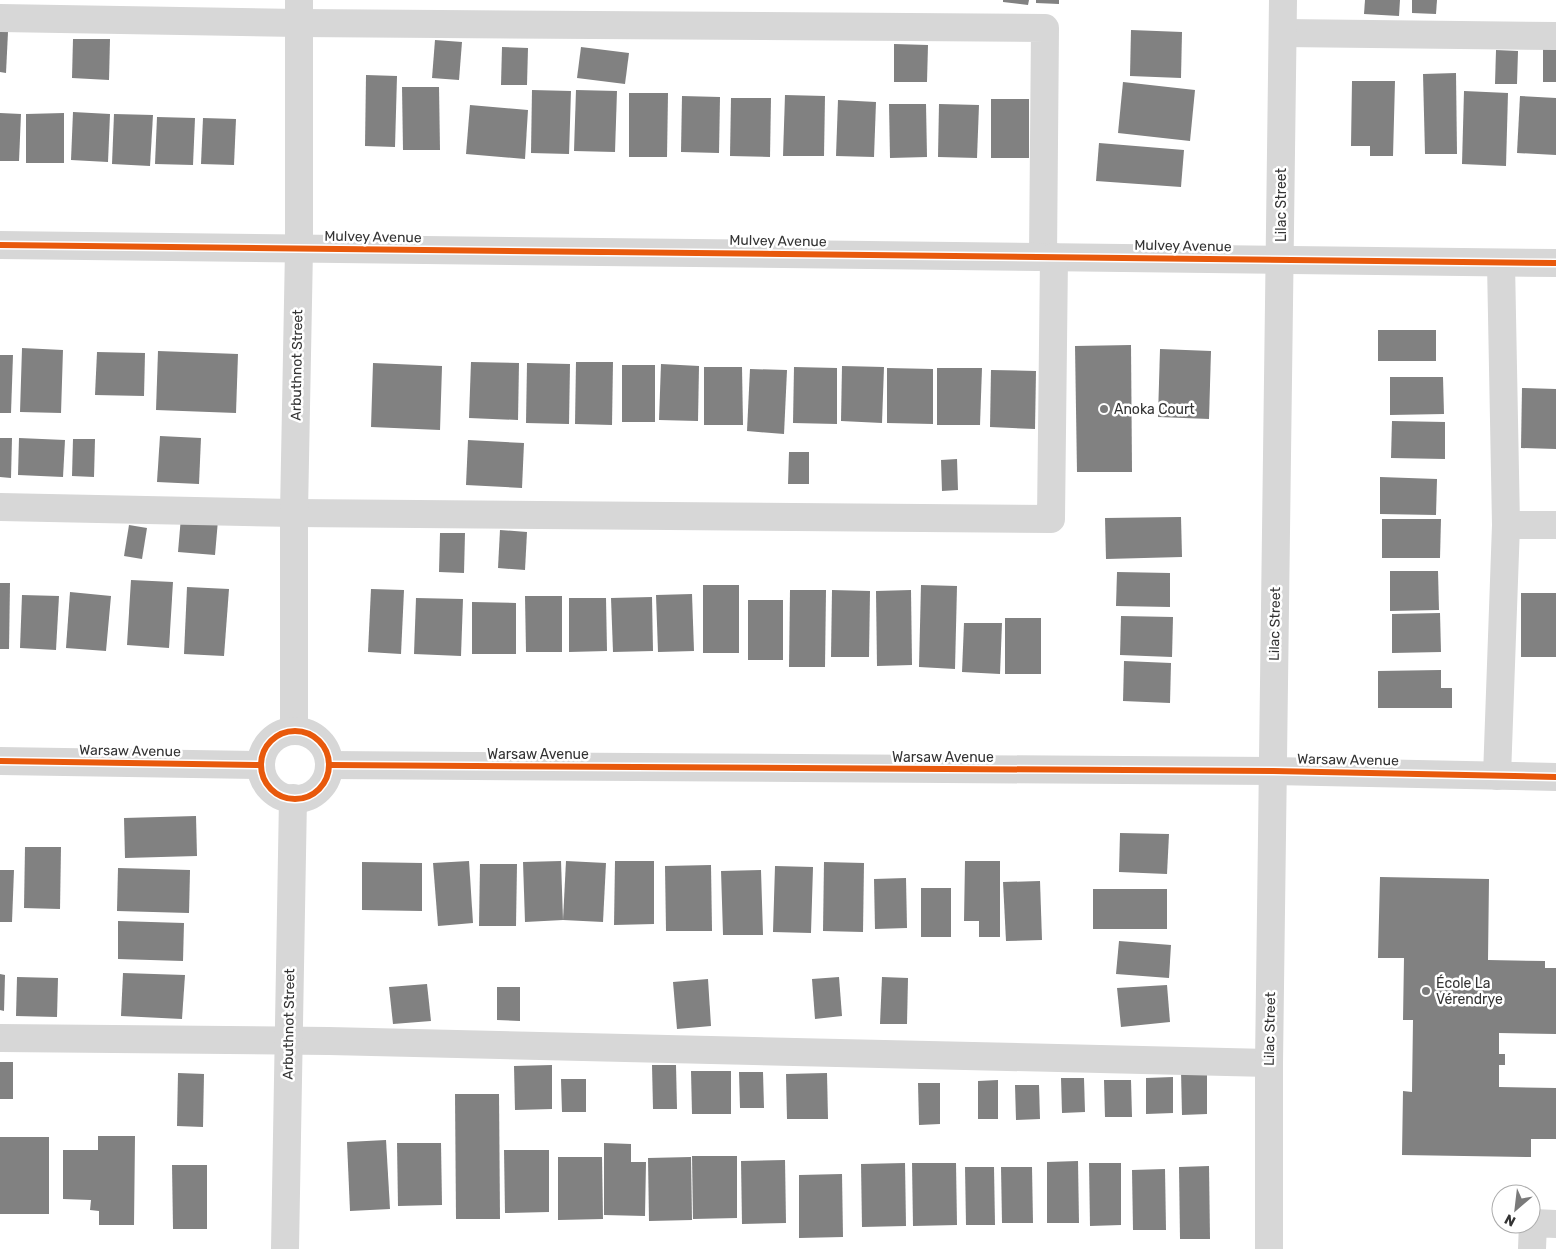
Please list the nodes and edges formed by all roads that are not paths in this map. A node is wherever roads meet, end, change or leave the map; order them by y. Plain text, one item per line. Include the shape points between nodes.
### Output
1 (1283, 0) edge
2 (299, 11) edge
3 (0, 18) edge
4 (1283, 33) junction
5 (1556, 36) edge
6 (0, 245) edge
7 (299, 248) junction
8 (1048, 257) junction
9 (1281, 260) junction
10 (1501, 262) junction
11 (1556, 263) edge
12 (0, 507) edge
13 (294, 513) junction
14 (1506, 525) junction
15 (1556, 525) edge
16 (294, 731) junction
17 (0, 761) edge
18 (261, 765) junction
19 (329, 765) junction
20 (1273, 771) junction
21 (1497, 776) junction
22 (1556, 777) edge
23 (293, 798) junction
24 (0, 1038) edge
25 (289, 1040) junction
26 (1269, 1063) junction
27 (1556, 1224) edge
28 (285, 1249) edge
29 (1269, 1249) edge
30 (1532, 1249) edge

1 - 4 street, Lilac Street
2 - 3 street
2 - 7 street, Arbuthnot Street
2 - 8 street via 1045,28
4 - 5 street
4 - 9 street, Lilac Street
6 - 7 street, Mulvey Avenue
7 - 8 street, Mulvey Avenue
7 - 13 street, Arbuthnot Street
8 - 9 street, Mulvey Avenue
8 - 13 street via 1051,519
9 - 10 street, Mulvey Avenue
9 - 20 street, Lilac Street
10 - 11 street, Mulvey Avenue
10 - 14 street
12 - 13 street
13 - 16 street, Arbuthnot Street
14 - 15 street
14 - 21 street
16 - 18 street via 274,738 267,745
16 - 19 street via 305,732 318,741
17 - 18 street, Warsaw Avenue
18 - 23 street via 262,775 271,788 283,797
19 - 20 street, Warsaw Avenue
19 - 23 street via 322,786 304,798
20 - 21 street, Warsaw Avenue
20 - 26 street, Lilac Street
21 - 22 street, Warsaw Avenue
23 - 25 street, Arbuthnot Street
24 - 25 street
25 - 26 street
25 - 28 street, Arbuthnot Street
26 - 29 street, Lilac Street
27 - 30 street via 1533,1223

